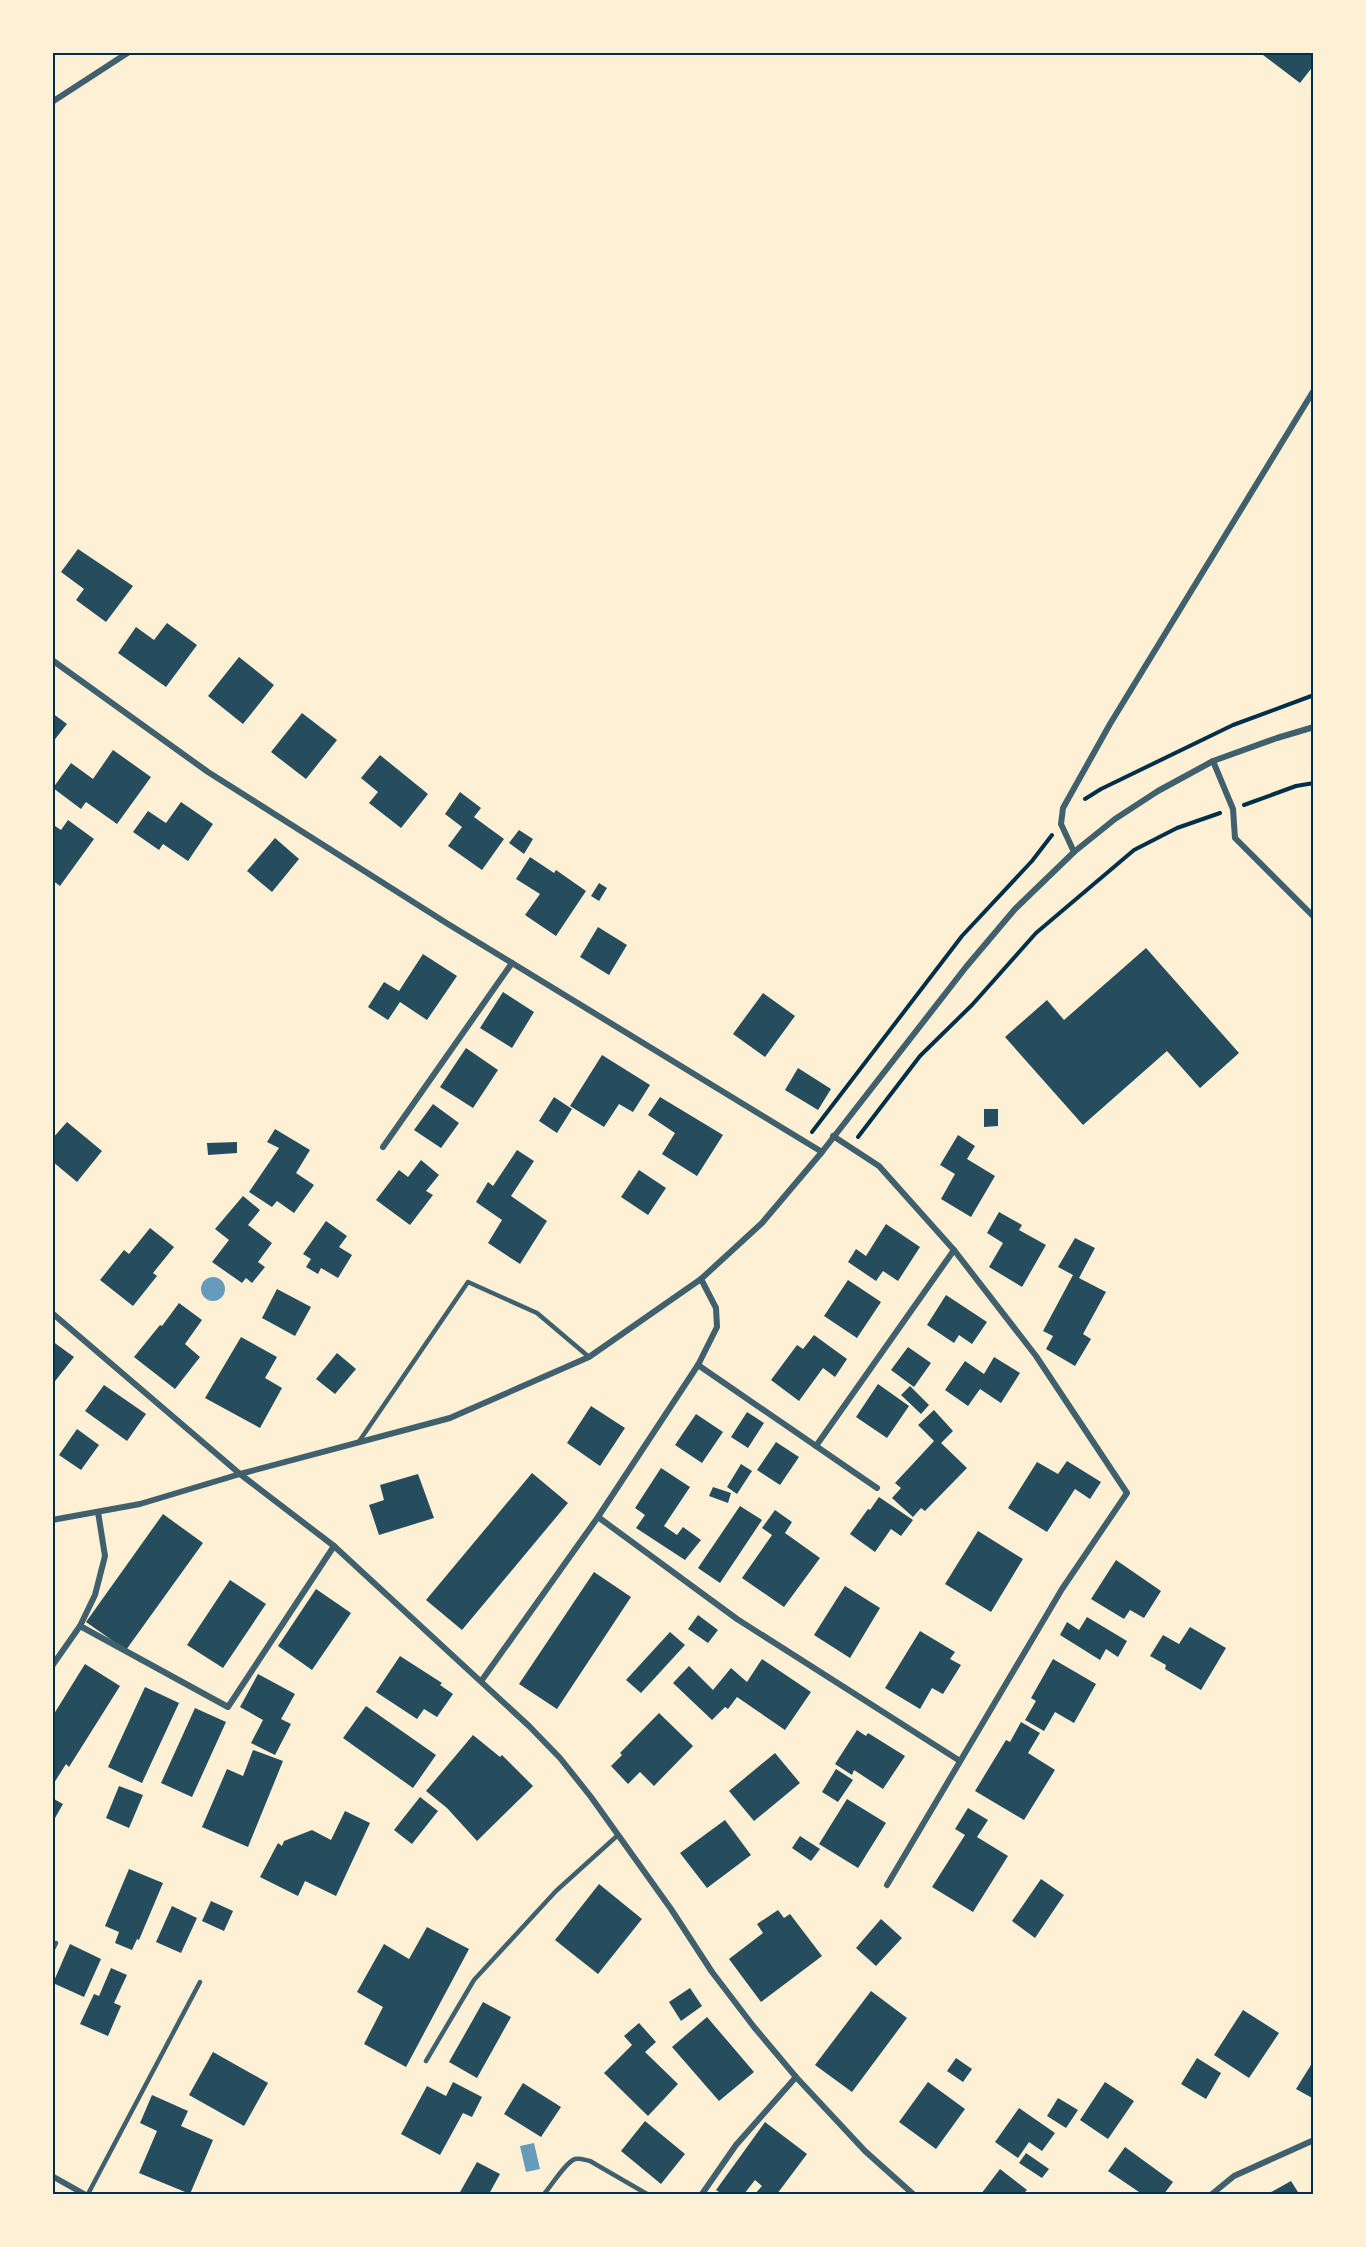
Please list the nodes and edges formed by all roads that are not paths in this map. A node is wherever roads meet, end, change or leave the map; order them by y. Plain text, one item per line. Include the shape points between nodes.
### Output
1 (129, 52) edge
2 (52, 102) edge
3 (1314, 390) edge
4 (52, 660) edge
5 (1314, 727) edge
6 (1213, 761) junction
7 (1074, 852) junction
8 (1314, 917) edge
9 (512, 963) junction
10 (833, 1136) junction
11 (383, 1147) dead end
12 (822, 1152) junction
13 (954, 1250) junction
14 (701, 1279) junction
15 (52, 1313) edge
16 (589, 1357) junction
17 (698, 1365) junction
18 (357, 1444) junction
19 (816, 1446) junction
20 (240, 1474) junction
21 (877, 1488) dead end
22 (99, 1512) junction
23 (598, 1517) junction
24 (52, 1520) edge
25 (334, 1546) junction
26 (80, 1626) junction
27 (52, 1666) edge
28 (482, 1680) junction
29 (960, 1761) junction
30 (618, 1835) junction
31 (887, 1885) dead end
32 (56, 1944) dead end
33 (52, 1951) edge
34 (200, 1982) dead end
35 (426, 2061) dead end
36 (795, 2077) junction
37 (1314, 2140) edge
38 (52, 2176) edge
39 (86, 2194) edge
40 (544, 2194) edge
41 (647, 2194) edge
42 (702, 2194) edge
43 (913, 2194) edge
44 (1212, 2194) edge

1 - 2 street
3 - 7 street via 1105,732 1063,808 1060,824
4 - 9 street via 208,772
5 - 6 street
6 - 7 street via 1133,808
6 - 8 street via 1233,809 1235,838
7 - 10 street via 1015,909
9 - 11 street
9 - 12 street
10 - 12 street
10 - 13 street via 879,1166
12 - 14 street via 762,1223
13 - 19 street
13 - 29 street via 1036,1356 1127,1494 1062,1589
14 - 16 street
14 - 17 street via 716,1308 717,1327
15 - 20 street
16 - 18 street via 450,1418
16 - 18 lane via 537,1313 468,1282
17 - 19 street
17 - 23 street
18 - 20 street
19 - 21 street
20 - 22 street
20 - 25 street
22 - 24 street
22 - 26 street via 105,1556 95,1595
23 - 28 street
23 - 29 street via 737,1619
25 - 26 street via 228,1707
25 - 28 street
26 - 27 street
28 - 30 street via 560,1758
29 - 31 street
30 - 35 lane via 556,1891 474,1980
30 - 36 street via 712,1972
32 - 33 lane
34 - 39 lane
36 - 42 street via 735,2145
36 - 43 street via 865,2151
37 - 44 street via 1234,2176
38 - 39 street
40 - 41 lane via 574,2159 582,2159

